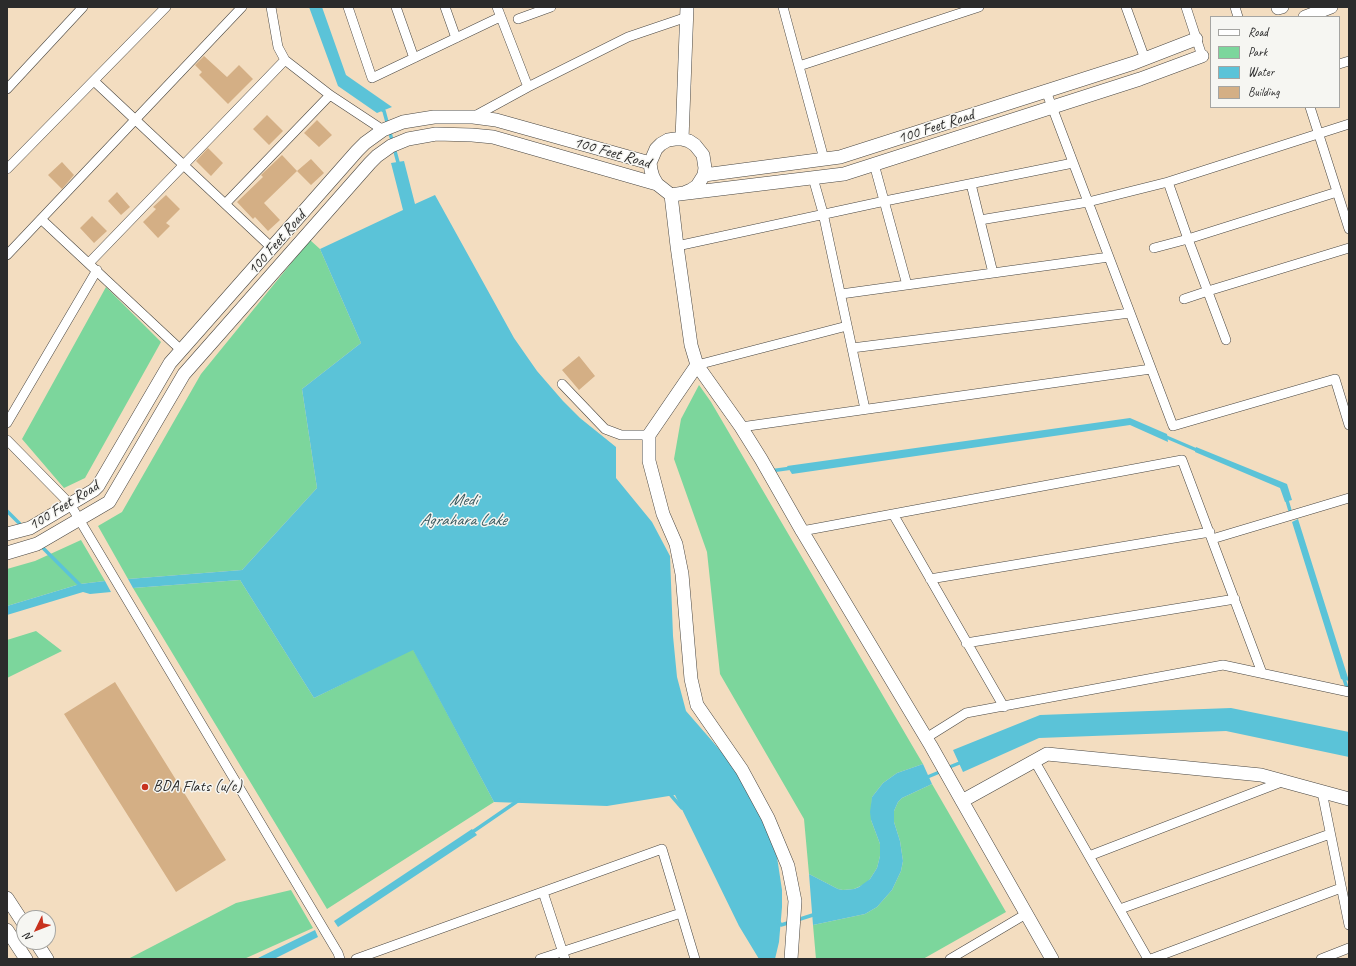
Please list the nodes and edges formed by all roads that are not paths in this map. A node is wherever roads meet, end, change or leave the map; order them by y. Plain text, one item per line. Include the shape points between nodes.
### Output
1 (83, 7) edge
2 (166, 7) edge
3 (242, 7) edge
4 (271, 7) edge
5 (348, 7) edge
6 (396, 7) edge
7 (445, 7) edge
8 (497, 7) edge
9 (551, 7) edge
10 (783, 7) edge
11 (979, 7) edge
12 (1126, 7) edge
13 (1186, 7) edge
14 (1331, 7) edge
15 (687, 12) edge
16 (1308, 16) edge
17 (500, 17) junction
18 (518, 19) dead end
19 (456, 38) junction
20 (1196, 39) junction
21 (1202, 56) joint
22 (414, 58) junction
23 (1145, 58) junction
24 (285, 60) junction
25 (799, 66) junction
26 (94, 81) junction
27 (528, 87) junction
28 (7, 89) edge
29 (1046, 91) junction
30 (330, 95) junction
31 (1052, 107) junction
32 (1310, 108) edge
33 (473, 117) junction
34 (135, 120) junction
35 (1349, 124) edge
36 (383, 130) junction
37 (1319, 134) junction
38 (682, 139) junction
39 (824, 159) junction
40 (650, 163) junction
41 (1073, 163) junction
42 (874, 164) junction
43 (183, 165) junction
44 (7, 169) edge
45 (704, 175) junction
46 (812, 178) junction
47 (1168, 182) junction
48 (657, 184) junction
49 (971, 184) junction
50 (1337, 192) junction
51 (671, 195) junction
52 (884, 201) junction
53 (1088, 202) junction
54 (225, 204) junction
55 (823, 213) junction
56 (41, 219) junction
57 (980, 220) junction
58 (1349, 229) edge
59 (1188, 239) junction
60 (677, 246) junction
61 (272, 248) junction
62 (1154, 248) dead end
63 (1349, 248) edge
64 (7, 255) edge
65 (1109, 257) junction
66 (89, 263) junction
67 (97, 270) junction
68 (993, 273) junction
69 (907, 285) junction
70 (1208, 291) junction
71 (841, 294) junction
72 (1184, 300) dead end
73 (1130, 313) junction
74 (847, 326) junction
75 (1226, 340) dead end
76 (852, 348) junction
77 (181, 350) junction
78 (697, 365) junction
79 (1151, 369) junction
80 (562, 384) dead end
81 (865, 409) junction
82 (7, 423) edge
83 (1349, 425) edge
84 (741, 427) junction
85 (649, 435) junction
86 (7, 440) edge
87 (1349, 498) edge
88 (70, 504) junction
89 (893, 514) junction
90 (79, 519) junction
91 (802, 531) junction
92 (7, 534) edge
93 (1211, 536) junction
94 (12, 551) edge
95 (930, 579) junction
96 (1235, 599) junction
97 (966, 643) junction
98 (1262, 673) junction
99 (1349, 692) edge
100 (1004, 707) junction
101 (929, 742) junction
102 (1038, 767) dead end
103 (1284, 781) junction
104 (1322, 792) junction
105 (1349, 799) edge
106 (962, 801) junction
107 (1330, 834) junction
108 (1089, 856) junction
109 (1341, 888) junction
110 (543, 892) junction
111 (7, 898) edge
112 (1120, 909) junction
113 (16, 912) edge
114 (681, 913) junction
115 (1026, 914) junction
116 (1349, 925) edge
117 (7, 930) edge
118 (1349, 948) edge
119 (41, 950) edge
120 (564, 955) edge
121 (953, 958) edge
122 (26, 959) edge
123 (47, 959) edge
124 (340, 959) edge
125 (356, 959) edge
126 (540, 959) edge
127 (695, 959) edge
128 (790, 959) edge
129 (1052, 959) edge
130 (1150, 959) edge
131 (1321, 959) edge

1 - 28 street
2 - 26 street
3 - 34 street
4 - 24 street via 278,47
5 - 22 street via 372,78
6 - 22 street
7 - 19 street
8 - 17 street
9 - 18 street
10 - 25 street
11 - 25 street
12 - 23 street
13 - 20 street
14 - 16 main road
15 - 27 street via 628,37
15 - 38 main road
17 - 19 street
17 - 27 street
19 - 22 street
20 - 21 street
20 - 23 main road, 100 Feet Road
21 - 31 main road, 100 Feet Road
23 - 29 main road, 100 Feet Road
24 - 30 street
24 - 43 street
25 - 39 street
26 - 34 street
26 - 44 street
27 - 33 street
29 - 31 street
29 - 39 main road, 100 Feet Road via 840,157
30 - 36 street
30 - 54 street
31 - 41 street
31 - 42 main road, 100 Feet Road
32 - 37 street
33 - 36 main road, 100 Feet Road via 434,117 403,122
33 - 40 main road, 100 Feet Road via 496,120
34 - 43 street
34 - 56 street
35 - 37 street
36 - 61 main road, 100 Feet Road via 365,143
37 - 47 street
37 - 50 street
38 - 40 main road via 668,140 661,144
38 - 45 main road via 695,145 703,155
39 - 45 main road, 100 Feet Road
40 - 48 main road
41 - 49 street
41 - 53 street
42 - 46 main road, 100 Feet Road via 844,174
42 - 52 street
43 - 54 street
43 - 66 street
45 - 51 main road via 691,190
46 - 51 main road, 100 Feet Road
46 - 55 street
47 - 53 street
47 - 59 street
48 - 51 main road
48 - 90 main road, 100 Feet Road via 493,137 436,134 408,139 392,146 376,156 184,374 112,499
49 - 52 street
49 - 57 street
50 - 58 street
50 - 59 street
51 - 60 main road
52 - 55 street
52 - 69 street
53 - 57 street
53 - 65 street
54 - 61 street
55 - 60 street
55 - 71 street
56 - 64 street
56 - 66 street
57 - 68 street
59 - 62 street
59 - 70 street
60 - 78 main road via 691,345
61 - 77 main road, 100 Feet Road
63 - 70 street
65 - 68 street
65 - 73 street
66 - 67 street
67 - 77 street
67 - 82 street
68 - 69 street
69 - 71 street
70 - 72 street
70 - 75 street
71 - 74 street
73 - 76 street
73 - 79 street
74 - 76 street
74 - 78 street
76 - 81 street
77 - 88 main road, 100 Feet Road via 170,363 98,486
78 - 84 main road
78 - 85 main road
79 - 81 street
79 - 83 street via 1173,426 1335,379
80 - 85 street via 605,429 621,435
81 - 84 street
84 - 91 main road
85 - 128 main road via 649,461 663,514 676,544 682,574 690,679 697,705 742,770 768,818 788,866 796,901
86 - 88 street
87 - 93 street
88 - 90 street
88 - 92 main road, 100 Feet Road via 30,528
89 - 91 street
89 - 93 street via 1182,460
89 - 95 street
90 - 94 main road, 100 Feet Road via 37,544
90 - 124 street
91 - 101 main road
93 - 95 street
93 - 96 street
95 - 97 street
96 - 97 street
96 - 98 street
97 - 100 street
98 - 99 street
98 - 100 street via 1223,665
100 - 101 street via 966,713
101 - 106 main road
102 - 108 street
103 - 104 main road
103 - 106 main road via 1261,775 1047,754
103 - 108 street
104 - 105 main road
104 - 107 street
106 - 115 main road
107 - 109 street
107 - 112 street
108 - 112 street
109 - 116 street
109 - 130 street
110 - 114 street via 662,849
110 - 120 street
110 - 125 street
111 - 113 main road
112 - 130 street
114 - 120 street
114 - 127 street
115 - 121 street
115 - 129 main road
117 - 122 main road
118 - 131 street
119 - 123 main road
120 - 126 street

